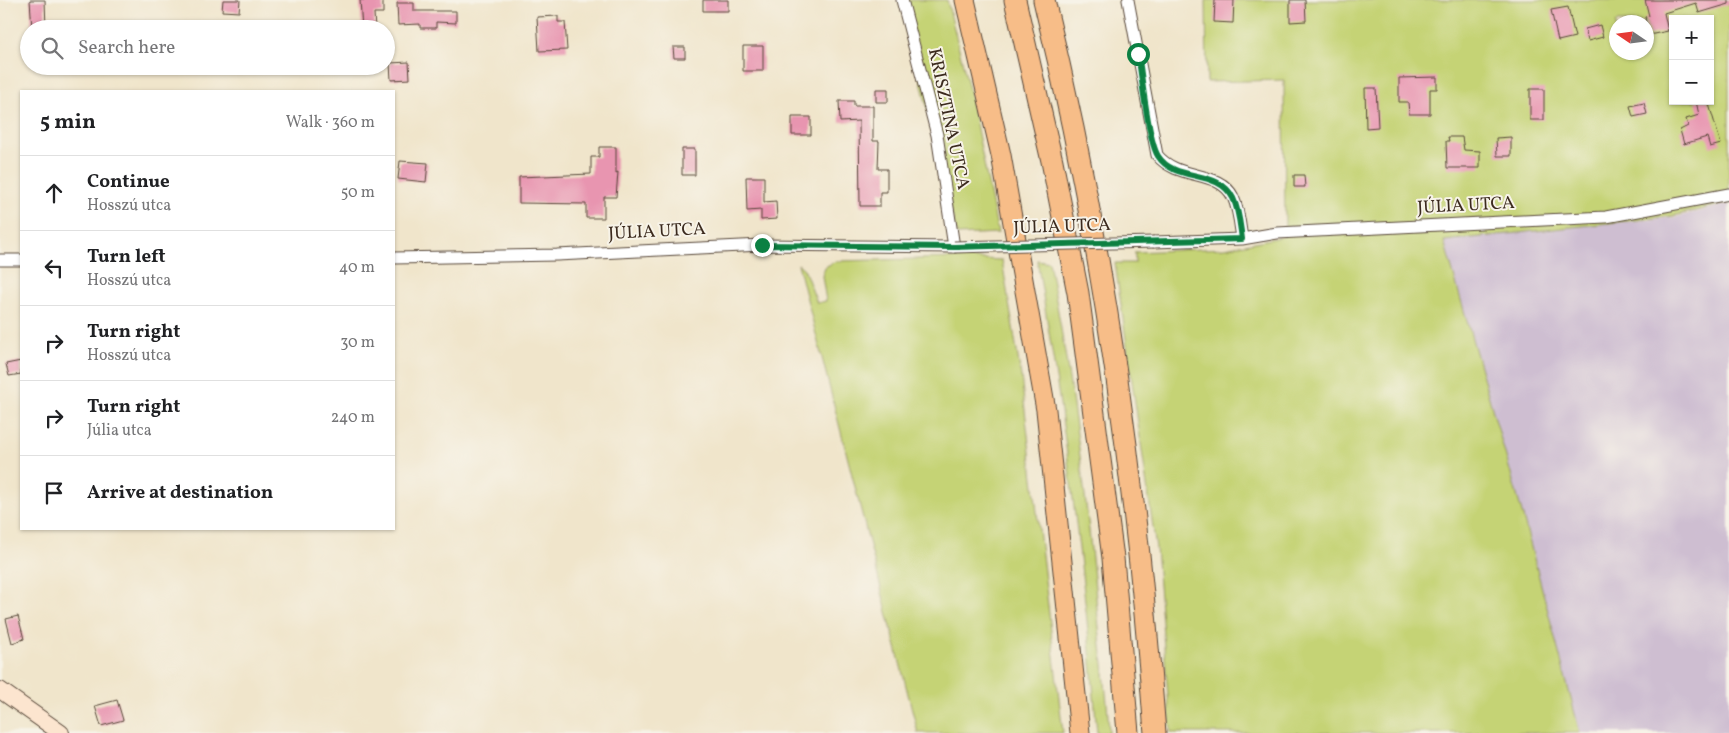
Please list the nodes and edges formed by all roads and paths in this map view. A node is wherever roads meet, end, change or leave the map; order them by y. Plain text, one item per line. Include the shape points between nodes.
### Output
1 (902, 0) edge
2 (965, 0) edge
3 (1015, 0) edge
4 (1044, 0) edge
5 (1128, 0) edge
6 (1729, 194) edge
7 (1242, 239) junction
8 (954, 247) junction
9 (395, 258) edge
10 (0, 260) edge
11 (20, 260) edge
12 (0, 690) edge
13 (61, 733) edge
14 (1080, 733) edge
15 (1128, 733) edge
16 (1154, 733) edge

1 - 8 street, KRISZTINA UTCA via 937,135
2 - 14 main road via 1001,155 1046,410
3 - 15 highway via 1078,293 1113,558
4 - 16 highway via 1104,292 1140,554
5 - 7 street via 1157,155 1173,170 1212,179 1225,187 1237,208
6 - 7 street, JÚLIA UTCA via 1606,217 1287,233
7 - 8 street, JÚLIA UTCA, bridge
8 - 9 street, JÚLIA UTCA via 762,245 557,255
10 - 11 street
12 - 13 main road

